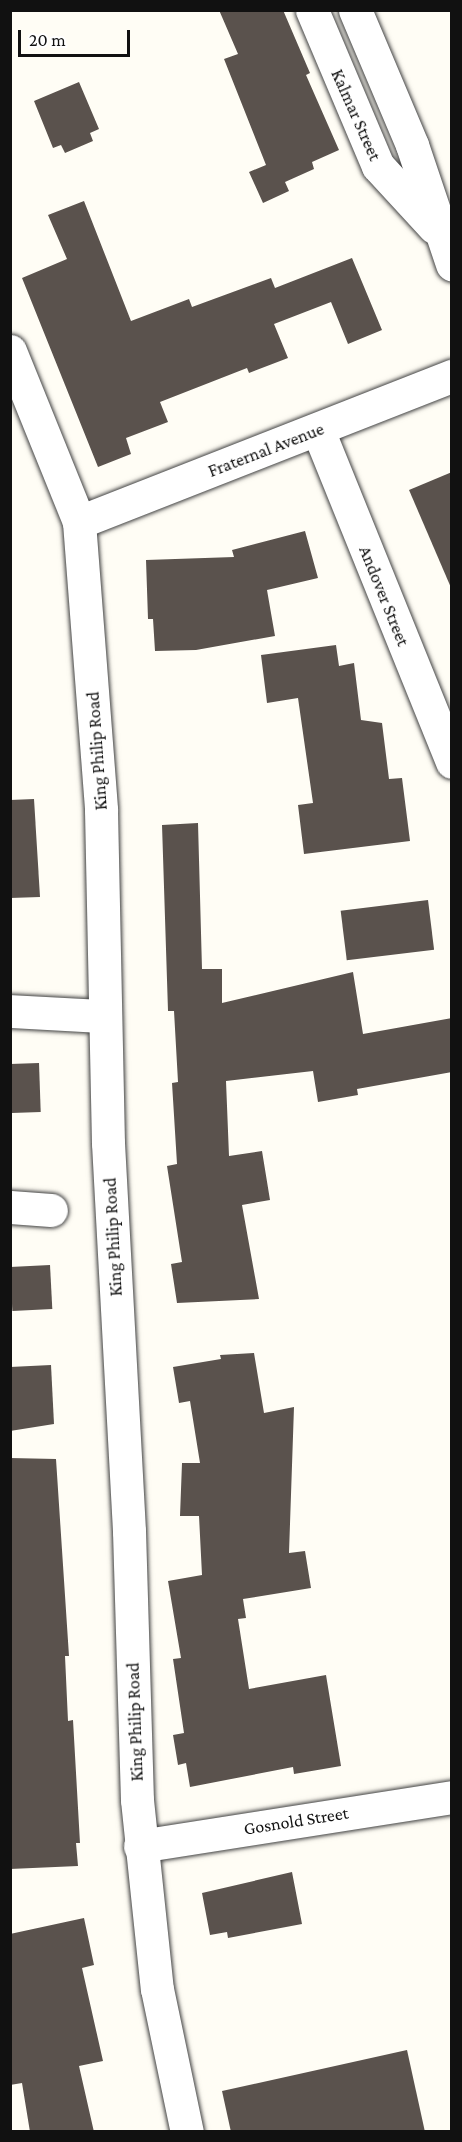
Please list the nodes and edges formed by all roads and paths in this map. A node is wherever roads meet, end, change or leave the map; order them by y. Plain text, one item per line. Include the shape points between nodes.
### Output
1 (312, 10) edge
2 (355, 10) edge
3 (447, 249) edge
4 (10, 351) edge
5 (452, 376) edge
6 (318, 430) junction
7 (79, 522) junction
8 (452, 762) edge
9 (10, 1011) edge
10 (103, 1016) junction
11 (10, 1207) edge
12 (51, 1210) dead end
13 (452, 1797) edge
14 (140, 1846) junction
15 (187, 2132) edge

1 - 3 street, Kalmar Street via 378,166
2 - 3 street, Kalmar Street via 412,145
4 - 7 street, King Philip Road
5 - 6 street, Fraternal Avenue
6 - 7 street, Fraternal Avenue
6 - 8 street, Andover Street
7 - 10 street, King Philip Road via 101,810
9 - 10 street
10 - 14 street, King Philip Road
11 - 12 street
13 - 14 street, Gosnold Street
14 - 15 street, King Philip Road via 157,1989

